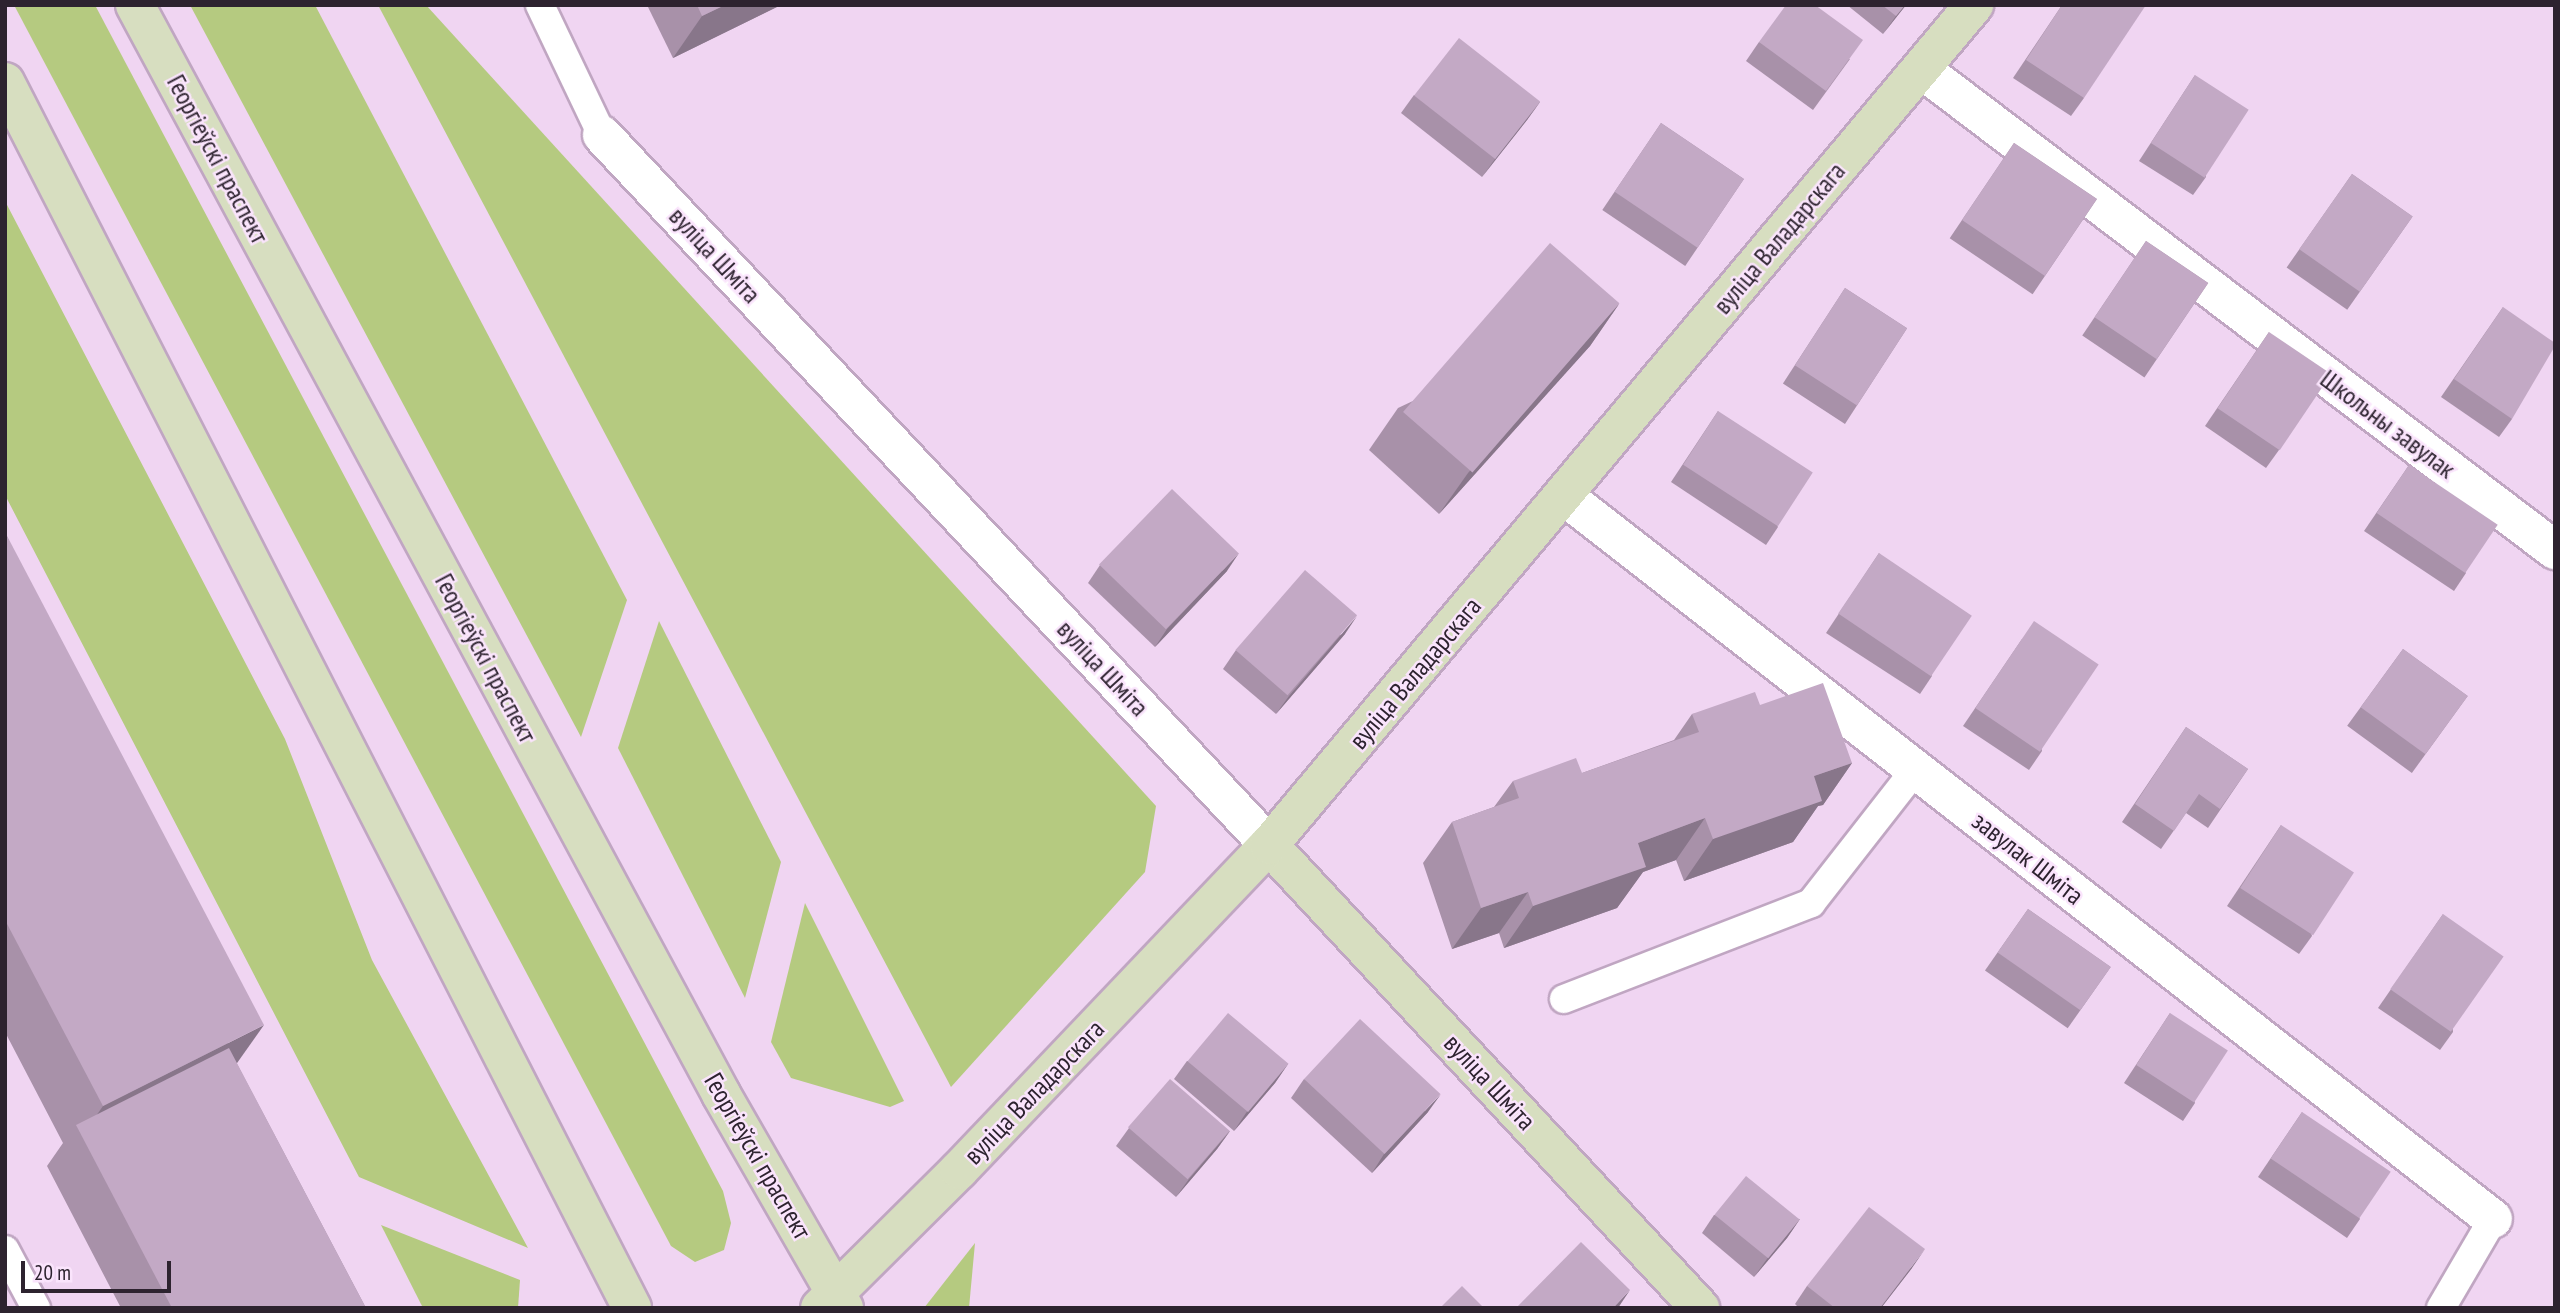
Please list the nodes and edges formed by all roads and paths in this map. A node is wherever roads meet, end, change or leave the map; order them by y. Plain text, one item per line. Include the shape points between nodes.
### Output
1 (135, 5) edge
2 (540, 5) edge
3 (1974, 5) edge
4 (1921, 69) junction
5 (5, 82) edge
6 (602, 135) joint
7 (1564, 496) junction
8 (2555, 550) edge
9 (1915, 770) junction
10 (1269, 845) junction
11 (1564, 999) dead end
12 (2493, 1219) joint
13 (5, 1250) edge
14 (833, 1302) edge
15 (1695, 1306) edge
16 (36, 1308) edge
17 (632, 1308) edge
18 (2441, 1308) edge

1 - 14 main road, Георгіеўскі праспект
2 - 6 lane, вуліца Шміта
3 - 4 main road, вуліца Валадарскага
4 - 7 main road, вуліца Валадарскага
4 - 8 street, Школьны завулак
5 - 17 main road
6 - 10 street, вуліца Шміта
7 - 9 street, завулак Шміта
7 - 10 main road, вуліца Валадарскага
9 - 11 lane via 1811,903
9 - 12 street, завулак Шміта
10 - 14 main road, вуліца Валадарскага
10 - 15 main road, вуліца Шміта
12 - 18 lane
13 - 16 lane

